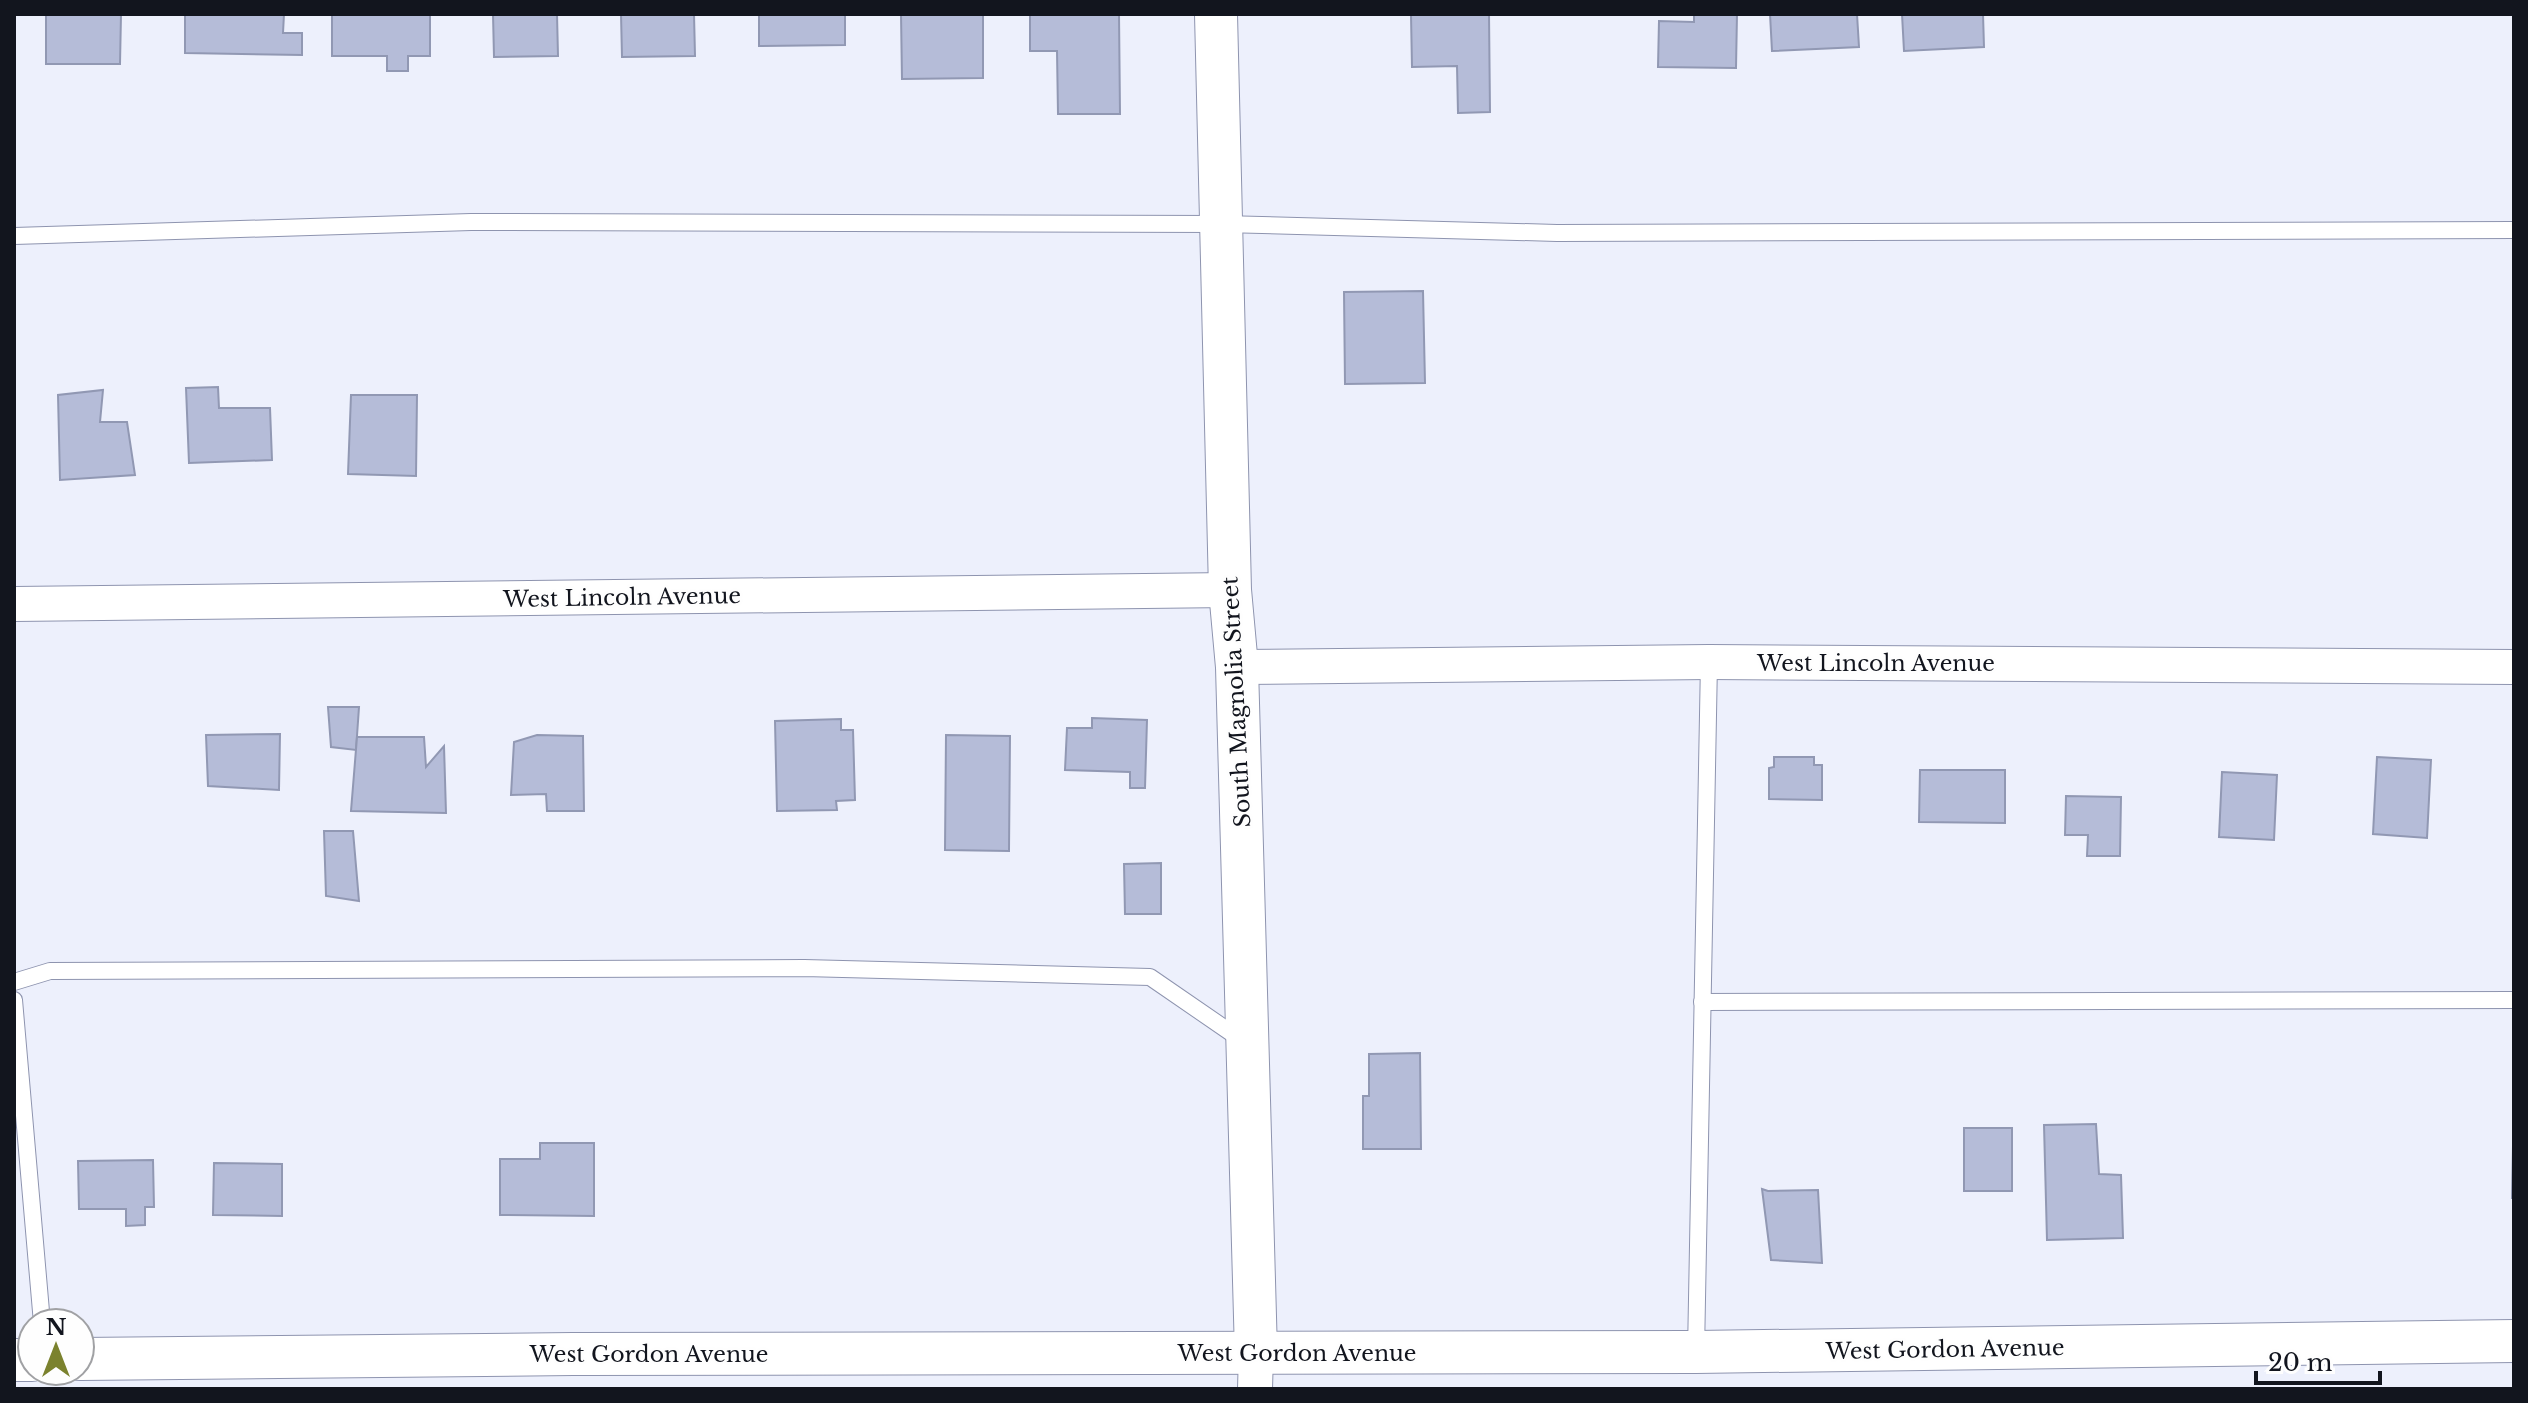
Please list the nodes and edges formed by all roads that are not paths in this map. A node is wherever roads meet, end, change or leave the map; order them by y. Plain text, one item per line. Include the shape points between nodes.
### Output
1 (1216, 14) edge
2 (1222, 224) junction
3 (2514, 230) edge
4 (14, 236) edge
5 (1230, 590) junction
6 (14, 604) edge
7 (1709, 662) junction
8 (1237, 667) junction
9 (2514, 667) edge
10 (14, 982) edge
11 (14, 1000) edge
12 (2514, 1000) edge
13 (1702, 1002) junction
14 (1248, 1044) junction
15 (41, 1307) edge
16 (2514, 1341) edge
17 (1696, 1352) junction
18 (96, 1359) edge
19 (1255, 1371) edge

1 - 2 street, South Magnolia Street
2 - 3 lane via 1557,233
2 - 4 lane via 471,222
2 - 5 street, South Magnolia Street
5 - 6 street, West Lincoln Avenue
5 - 8 street, South Magnolia Street
7 - 8 street, West Lincoln Avenue
7 - 9 street, West Lincoln Avenue
7 - 13 lane
8 - 14 street, South Magnolia Street
10 - 14 lane via 50,971 804,968 1150,977
11 - 15 lane
12 - 13 lane
13 - 17 lane
14 - 19 street, South Magnolia Street
16 - 17 street, West Gordon Avenue
17 - 19 street, West Gordon Avenue
18 - 19 street, West Gordon Avenue via 573,1354

